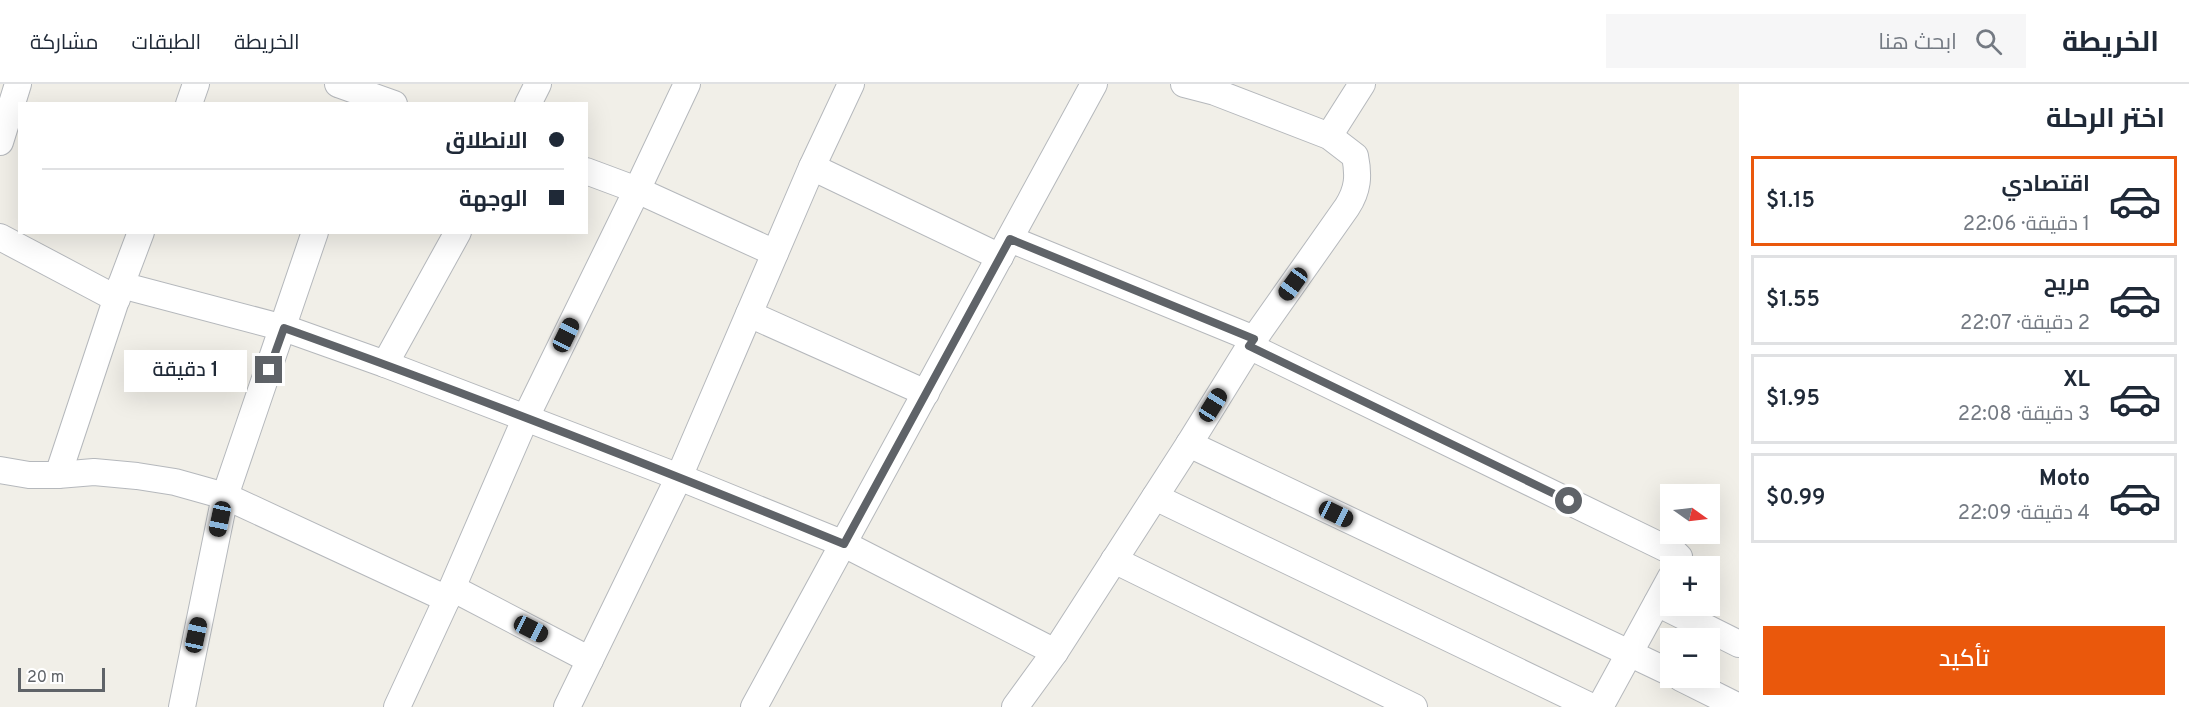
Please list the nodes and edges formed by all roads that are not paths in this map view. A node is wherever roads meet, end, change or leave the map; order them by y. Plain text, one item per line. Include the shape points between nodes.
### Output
1 (18, 84) edge
2 (196, 84) edge
3 (538, 84) edge
4 (687, 84) edge
5 (851, 84) edge
6 (1094, 84) edge
7 (1184, 84) edge
8 (1362, 84) edge
9 (1218, 88) edge
10 (355, 91) edge
11 (190, 102) edge
12 (388, 102) edge
13 (529, 102) edge
14 (1329, 136) junction
15 (0, 142) edge
16 (812, 167) junction
17 (588, 172) edge
18 (637, 190) junction
19 (140, 234) edge
20 (314, 234) edge
21 (457, 234) edge
22 (0, 237) edge
23 (1005, 248) junction
24 (775, 253) junction
25 (119, 292) junction
26 (749, 314) junction
27 (284, 328) junction
28 (1251, 342) junction
29 (385, 364) junction
30 (926, 393) junction
31 (526, 417) junction
32 (1189, 444) junction
33 (0, 470) edge
34 (58, 475) junction
35 (679, 477) junction
36 (225, 496) junction
37 (1155, 497) junction
38 (844, 544) junction
39 (1678, 556) edge
40 (1114, 560) junction
41 (449, 593) junction
42 (1660, 597) edge
43 (1657, 603) junction
44 (1739, 645) edge
45 (1054, 652) junction
46 (1630, 653) junction
47 (590, 660) junction
48 (1660, 668) edge
49 (1701, 688) edge
50 (404, 704) edge
51 (182, 707) edge
52 (567, 707) edge
53 (754, 707) edge
54 (1015, 707) edge
55 (1414, 707) edge
56 (1592, 707) edge
57 (1600, 707) edge
58 (1739, 707) edge

1 - 15 street
2 - 11 street
3 - 13 street
4 - 18 street
5 - 16 street
6 - 23 street
7 - 9 street
8 - 14 street
9 - 14 street
10 - 12 street
14 - 28 street via 1354,156 1358,175 1354,195
16 - 23 street
16 - 24 street
17 - 18 street
18 - 24 street
18 - 31 street
19 - 25 street
20 - 27 street
21 - 29 street
22 - 25 street
23 - 28 street
23 - 30 street
24 - 26 street
25 - 27 street
25 - 34 street
26 - 30 street
26 - 35 street
27 - 29 street
27 - 36 street
28 - 32 street
28 - 39 street
29 - 31 street
30 - 38 street
31 - 35 street
31 - 41 street
32 - 37 street
32 - 46 street
33 - 34 street
34 - 36 street via 94,472 137,476
35 - 38 street
35 - 47 street
36 - 41 street
36 - 51 street
37 - 40 street
37 - 56 street
38 - 45 street
38 - 53 street
40 - 45 street
40 - 55 street
41 - 47 street
41 - 50 street
42 - 43 street
43 - 44 street
43 - 46 street
45 - 54 street
46 - 48 street
46 - 57 street
47 - 52 street
49 - 58 street

